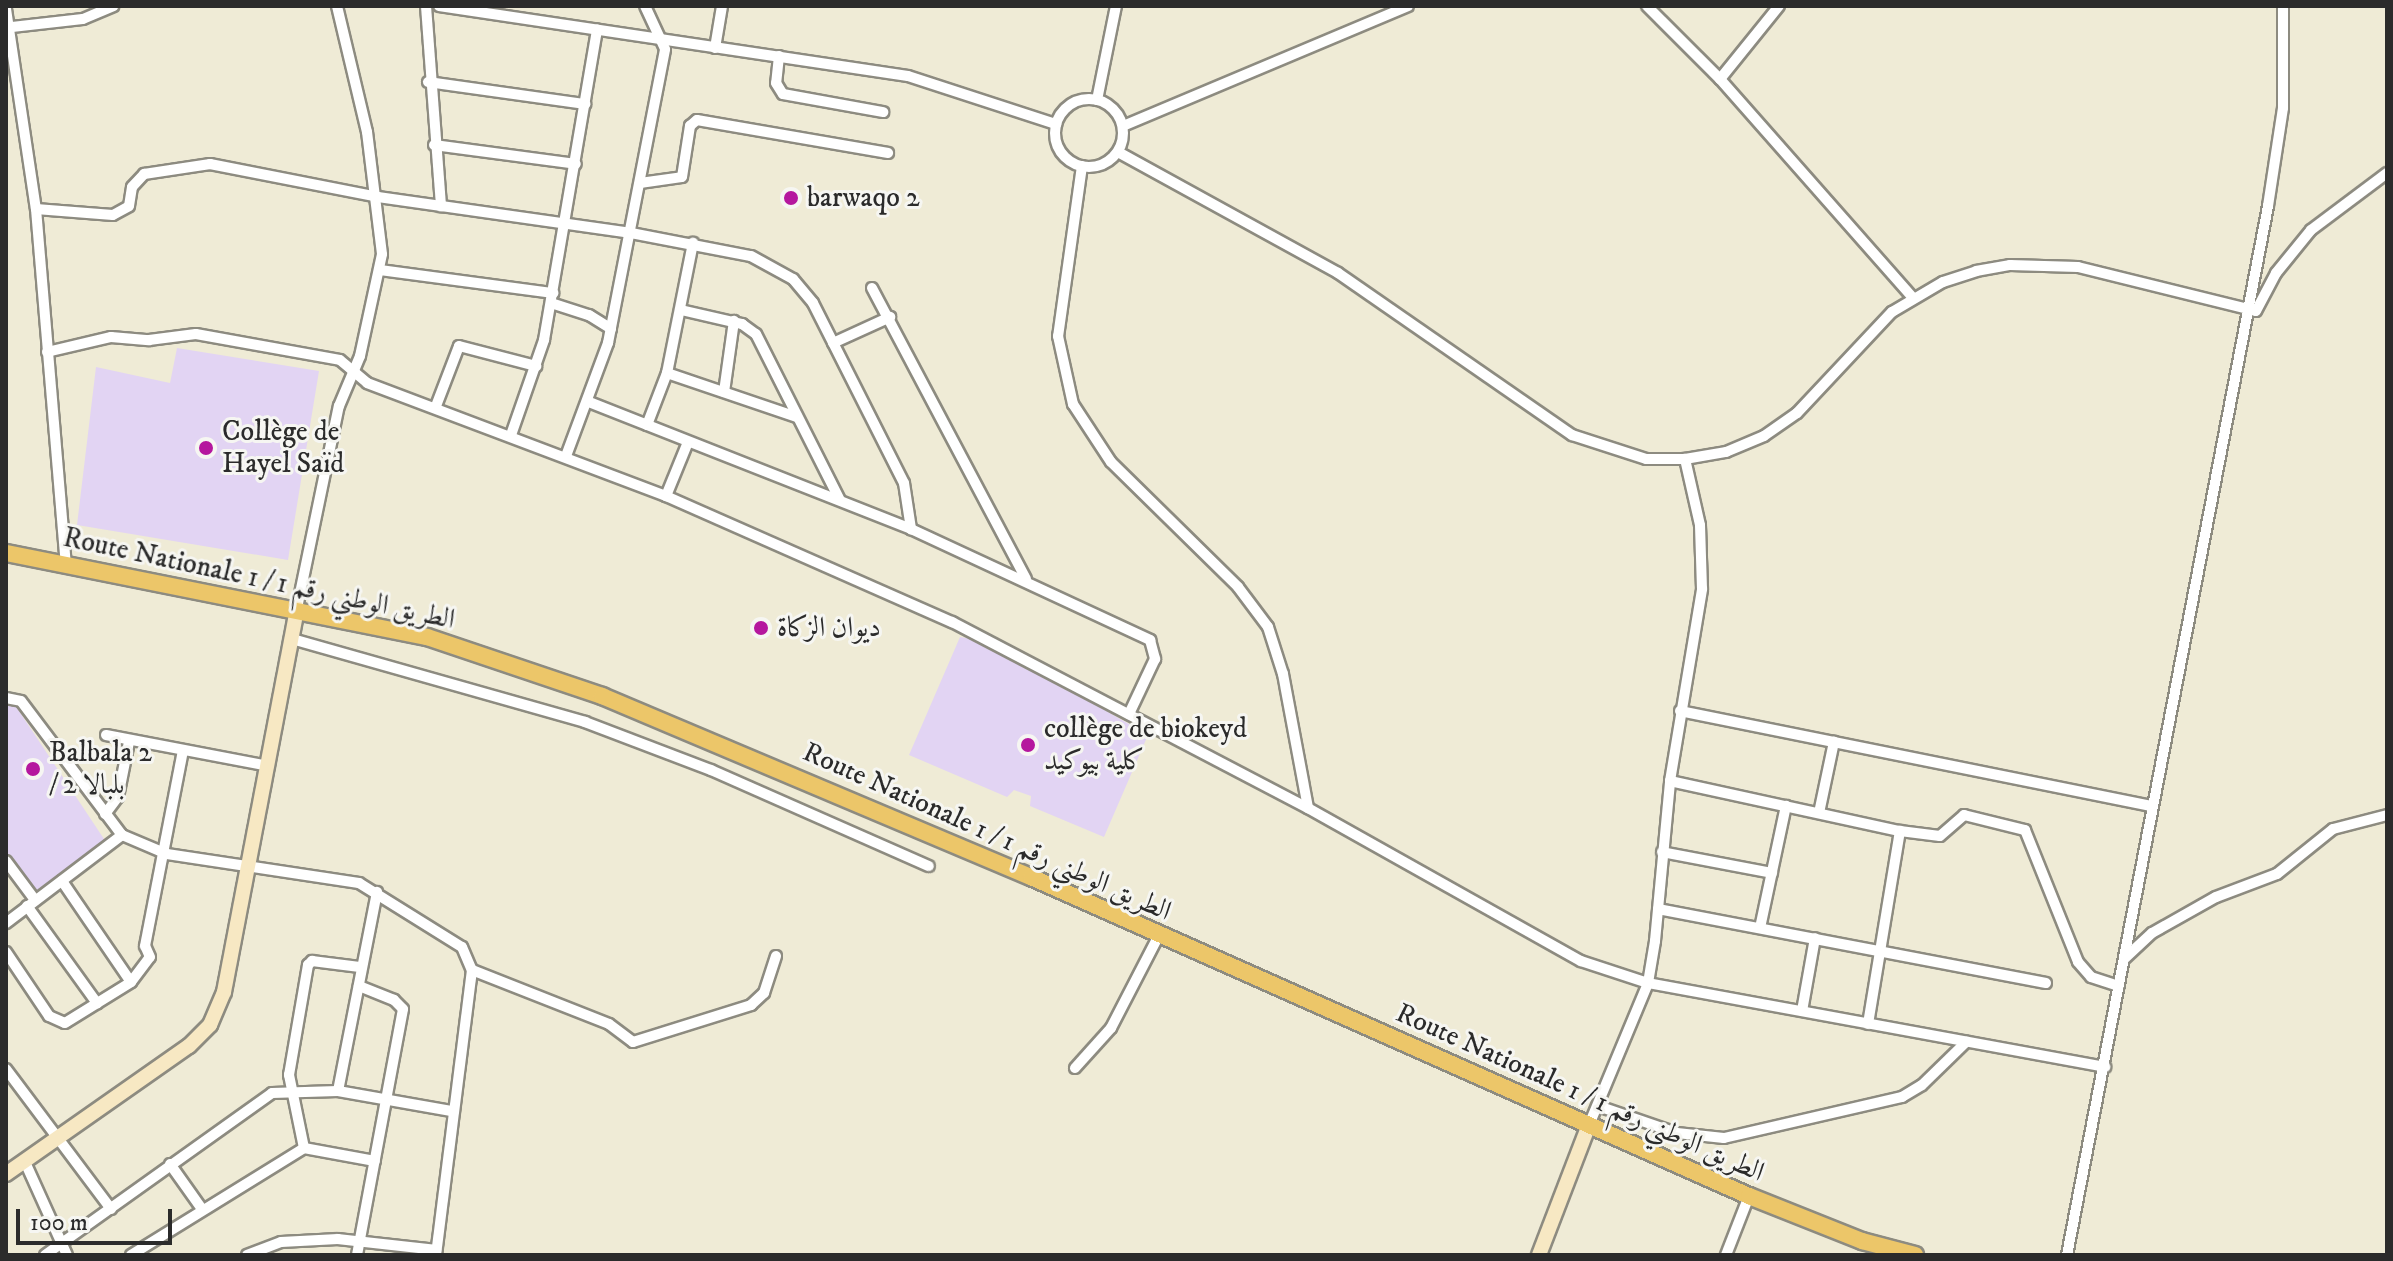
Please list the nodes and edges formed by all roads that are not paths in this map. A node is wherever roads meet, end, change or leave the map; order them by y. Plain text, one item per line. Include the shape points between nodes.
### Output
1 (113, 6) edge
2 (337, 6) edge
3 (426, 6) edge
4 (440, 6) edge
5 (645, 6) edge
6 (722, 6) edge
7 (1116, 6) edge
8 (1408, 6) edge
9 (1647, 6) edge
10 (1779, 6) edge
11 (2283, 6) edge
12 (6, 9) edge
13 (504, 10) edge
14 (12, 27) junction
15 (597, 29) junction
16 (665, 41) junction
17 (715, 48) junction
18 (779, 56) junction
19 (1720, 79) junction
20 (428, 82) junction
21 (1097, 100) junction
22 (585, 104) junction
23 (883, 112) dead end
24 (1056, 124) junction
25 (1123, 126) junction
26 (434, 145) junction
27 (1118, 152) junction
28 (888, 153) dead end
29 (576, 164) junction
30 (1082, 166) junction
31 (2387, 173) edge
32 (640, 183) junction
33 (378, 197) junction
34 (441, 206) junction
35 (36, 209) junction
36 (567, 224) junction
37 (631, 233) junction
38 (693, 243) junction
39 (380, 270) junction
40 (872, 288) dead end
41 (552, 298) junction
42 (1913, 298) junction
43 (2246, 307) junction
44 (681, 310) junction
45 (890, 317) junction
46 (734, 321) junction
47 (611, 329) junction
48 (833, 343) junction
49 (47, 352) junction
50 (536, 366) junction
51 (354, 372) junction
52 (667, 373) junction
53 (724, 392) junction
54 (589, 402) junction
55 (436, 406) junction
56 (797, 417) junction
57 (647, 425) junction
58 (511, 435) junction
59 (688, 442) junction
60 (566, 456) junction
61 (1685, 459) junction
62 (666, 496) junction
63 (840, 500) junction
64 (911, 529) junction
65 (6, 553) edge
66 (66, 564) junction
67 (1026, 579) junction
68 (297, 609) junction
69 (292, 639) junction
70 (6, 698) edge
71 (1680, 711) junction
72 (1129, 714) junction
73 (106, 735) dead end
74 (129, 742) junction
75 (1834, 742) junction
76 (183, 751) junction
77 (268, 766) junction
78 (1670, 781) junction
79 (1786, 806) junction
80 (2153, 806) junction
81 (1308, 808) junction
82 (1819, 813) junction
83 (105, 814) junction
84 (2387, 815) edge
85 (1900, 831) junction
86 (122, 835) junction
87 (1662, 852) junction
88 (167, 854) junction
89 (6, 861) edge
90 (250, 866) junction
91 (929, 866) dead end
92 (1772, 873) junction
93 (62, 881) junction
94 (377, 892) junction
95 (31, 903) junction
96 (1658, 909) junction
97 (6, 923) edge
98 (1760, 928) junction
99 (1159, 935) junction
100 (1815, 938) junction
101 (1880, 951) junction
102 (6, 952) edge
103 (776, 956) dead end
104 (2124, 959) junction
105 (360, 967) junction
106 (472, 970) junction
107 (131, 982) junction
108 (1648, 983) junction
109 (2046, 983) dead end
110 (359, 986) junction
111 (2119, 986) junction
112 (97, 1003) junction
113 (1802, 1011) junction
114 (1868, 1024) junction
115 (1966, 1042) junction
116 (2105, 1067) junction
117 (1075, 1068) dead end
118 (6, 1069) edge
119 (290, 1089) junction
120 (338, 1091) junction
121 (388, 1102) junction
122 (1598, 1106) junction
123 (451, 1111) junction
124 (1589, 1125) junction
125 (56, 1139) junction
126 (304, 1148) junction
127 (375, 1161) junction
128 (25, 1162) junction
129 (170, 1164) junction
130 (6, 1174) edge
131 (1749, 1196) junction
132 (111, 1209) junction
133 (202, 1209) junction
134 (359, 1238) junction
135 (64, 1250) edge
136 (436, 1252) edge
137 (45, 1255) edge
138 (131, 1255) edge
139 (247, 1255) edge
140 (357, 1255) edge
141 (1539, 1255) edge
142 (1726, 1255) edge
143 (1915, 1255) edge
144 (2067, 1255) edge

1 - 14 street via 83,19
2 - 33 street via 351,50
3 - 20 street
4 - 13 street
5 - 16 street
6 - 17 street
7 - 21 street
8 - 25 street
9 - 19 street
10 - 19 street
11 - 43 street via 2283,108
12 - 14 street
13 - 15 street
14 - 35 street
15 - 16 street
15 - 22 street
16 - 17 street
16 - 32 street
17 - 18 street
18 - 23 street via 776,83 783,94
18 - 24 street via 920,79
19 - 42 street
20 - 22 street
20 - 26 street
21 - 24 street via 1072,103
21 - 25 street via 1111,106
22 - 29 street
24 - 30 street via 1057,145
25 - 27 street
26 - 29 street
26 - 34 street
27 - 30 street via 1102,164
27 - 61 street via 1338,273 1572,435 1633,456
28 - 32 street via 697,120 690,126 682,177
29 - 36 street
30 - 81 street via 1059,302 1059,348 1073,404 1111,462 1238,587 1268,627 1283,674
31 - 43 street via 2311,230 2276,273 2256,311
32 - 37 street
33 - 34 street
33 - 35 street via 210,164 144,174 132,187 129,206 113,215
33 - 39 street
34 - 36 street
35 - 49 street
36 - 37 street
36 - 41 street
37 - 38 street
37 - 47 street
38 - 44 street
38 - 48 street via 751,256 780,269 813,303
39 - 41 street
39 - 51 street
40 - 45 street
41 - 47 street
41 - 50 street
42 - 43 street via 1976,271 2044,263
42 - 61 street via 1874,328 1797,413 1764,436 1726,452
43 - 80 street
44 - 46 street
44 - 52 street
45 - 48 street
45 - 67 street
46 - 53 street
46 - 56 street via 756,334
47 - 54 street
48 - 64 street via 908,492
49 - 51 street via 111,337 149,340 196,334 340,360
49 - 66 street
50 - 55 street via 459,346
50 - 58 street
51 - 55 street via 367,383
51 - 68 street via 339,406
52 - 53 street
52 - 57 street
53 - 56 street
54 - 57 street
54 - 60 street
55 - 58 street
56 - 63 street
57 - 59 street
58 - 60 street
59 - 62 street
59 - 63 street
60 - 62 street
61 - 71 street via 1700,525 1702,573
62 - 72 street via 952,622
63 - 64 street
64 - 67 street
65 - 66 main road, Route Nationale 1 / الطريق الوطني رقم 1
66 - 68 main road, Route Nationale 1 / الطريق الوطني رقم 1
67 - 72 street via 1155,645 1155,659
68 - 69 main road
68 - 99 main road, Route Nationale 1 / الطريق الوطني رقم 1 via 427,637 602,696
69 - 77 main road
69 - 91 street via 459,682 599,727
70 - 83 street via 21,701
71 - 75 street
71 - 78 street
72 - 81 street
73 - 74 street
74 - 76 street
74 - 83 street via 118,797
75 - 80 street
75 - 82 street
76 - 77 street
76 - 88 street
77 - 90 main road
78 - 79 street
78 - 87 street
79 - 82 street
79 - 92 street
80 - 104 street
81 - 108 street via 1550,945
82 - 85 street
83 - 86 street
84 - 104 street via 2333,829 2277,874 2216,897 2152,933
85 - 101 street
85 - 111 street via 1940,836 1964,815 2025,830 2078,962 2091,977
86 - 88 street
86 - 93 street
87 - 92 street
87 - 96 street
88 - 90 street
88 - 107 street via 145,946 150,957
89 - 95 street
90 - 94 street via 337,876
90 - 125 main road via 224,992 210,1025 189,1046
92 - 98 street
93 - 95 street
93 - 107 street
94 - 105 street
94 - 106 street via 462,947
95 - 97 street
95 - 112 street
96 - 98 street
96 - 108 street
98 - 100 street
99 - 117 street via 1111,1028
99 - 124 main road, Route Nationale 1 / الطريق الوطني رقم 1
100 - 101 street
100 - 113 street
101 - 109 street
101 - 114 street
102 - 112 street via 49,1016 65,1023
103 - 106 street via 764,993 751,1005 633,1042 609,1024
104 - 111 street
105 - 110 street
105 - 119 street via 312,961 308,965 290,1059
106 - 123 street
107 - 112 street
108 - 113 street
108 - 122 street
110 - 120 street
110 - 121 street via 403,1009
111 - 116 street
113 - 114 street
114 - 115 street
115 - 116 street
115 - 122 street via 1902,1097 1724,1138 1677,1133
116 - 144 street
118 - 125 street
119 - 120 street
119 - 126 street
119 - 129 street via 272,1093
120 - 121 street
121 - 123 street
121 - 127 street
122 - 124 street
123 - 136 street
124 - 131 main road, Route Nationale 1 / الطريق الوطني رقم 1
124 - 141 main road
125 - 128 main road
125 - 132 street
126 - 127 street
126 - 133 street
127 - 134 street
128 - 130 main road
128 - 135 street
129 - 132 street
129 - 133 street
131 - 142 street
131 - 143 main road, Route Nationale 1 / الطريق الوطني رقم 1 via 1862,1241
132 - 135 street
133 - 138 street
134 - 136 street
134 - 139 street via 281,1242
134 - 140 street
135 - 137 street

